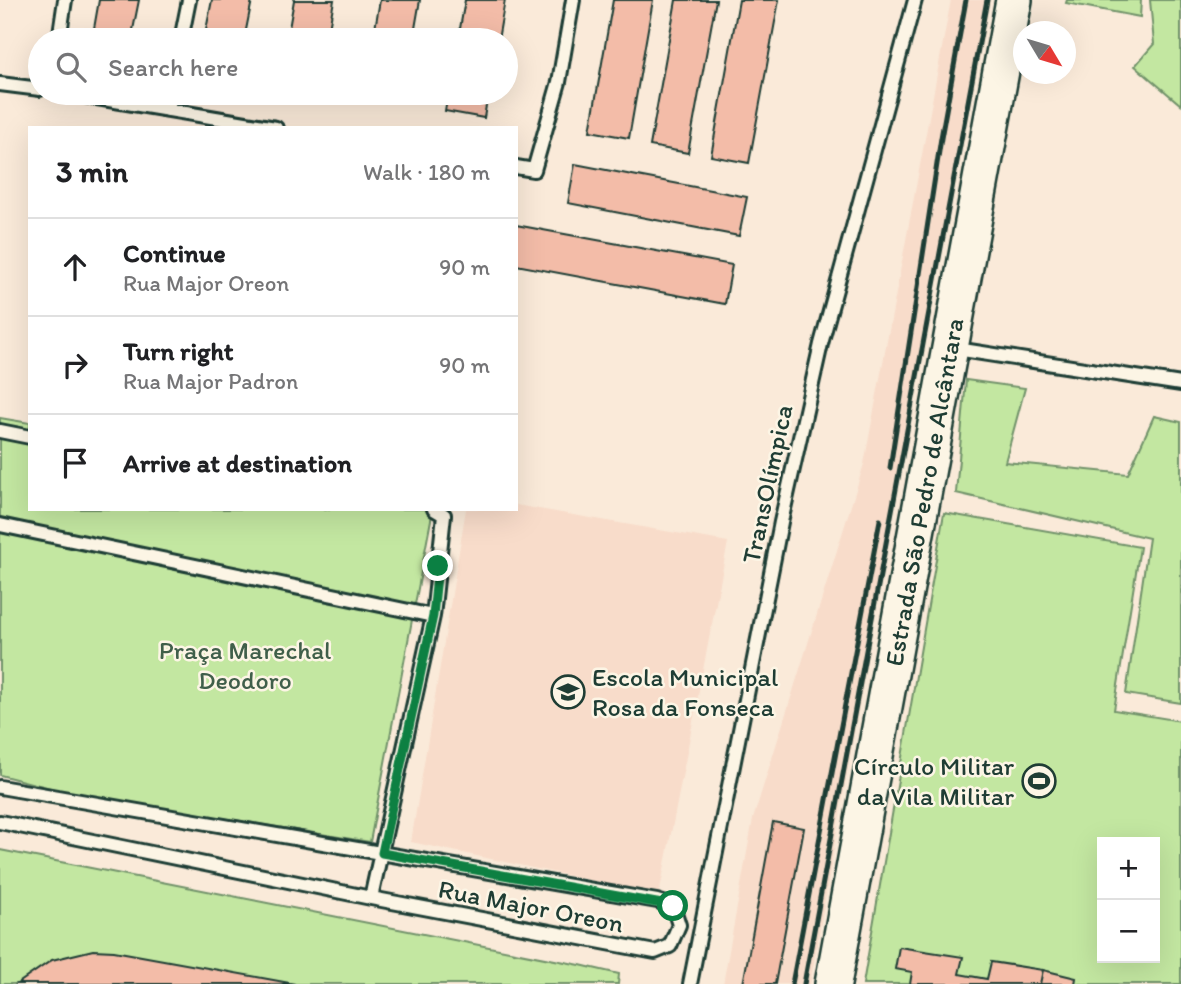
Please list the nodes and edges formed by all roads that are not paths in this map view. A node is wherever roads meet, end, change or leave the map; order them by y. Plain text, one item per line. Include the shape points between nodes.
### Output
1 (65, 0) edge
2 (189, 0) edge
3 (572, 0) edge
4 (915, 0) edge
5 (1014, 0) edge
6 (60, 28) edge
7 (183, 28) edge
8 (0, 84) edge
9 (28, 88) edge
10 (138, 105) edge
11 (169, 105) edge
12 (168, 110) junction
13 (264, 126) edge
14 (518, 167) edge
15 (950, 348) junction
16 (1181, 384) edge
17 (0, 431) edge
18 (28, 437) edge
19 (437, 511) edge
20 (0, 525) edge
21 (433, 616) junction
22 (0, 787) edge
23 (0, 822) edge
24 (382, 853) junction
25 (371, 898) junction
26 (690, 984) edge
27 (833, 984) edge

1 - 6 lane
2 - 7 lane
3 - 14 lane via 559,82 534,170
4 - 26 lane, TransOlímpica via 815,372 778,535
5 - 15 street, Estrada São Pedro de Alcântara
8 - 9 lane
10 - 12 lane
11 - 12 lane
12 - 13 lane
15 - 16 lane
15 - 27 street, Estrada São Pedro de Alcântara
17 - 18 lane
19 - 21 lane via 444,515
20 - 21 lane
21 - 24 lane
22 - 24 lane, Rua Major Oreon
23 - 25 lane, Rua Major Oreon
24 - 25 lane
24 - 25 lane, Rua Major Oreon via 673,906 677,936 670,946 655,952

